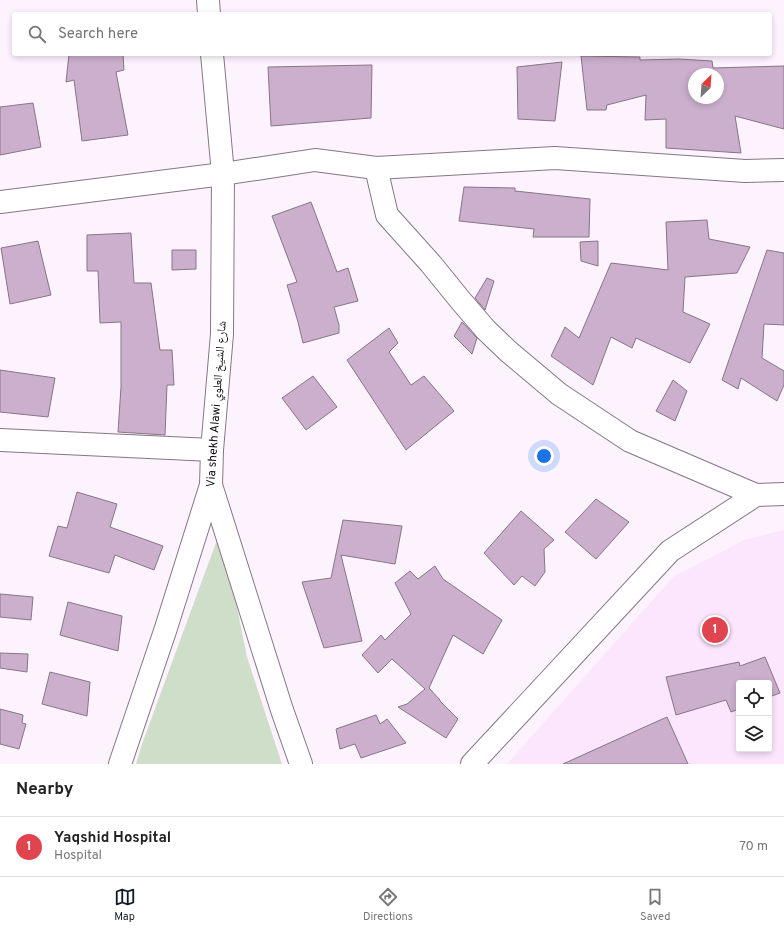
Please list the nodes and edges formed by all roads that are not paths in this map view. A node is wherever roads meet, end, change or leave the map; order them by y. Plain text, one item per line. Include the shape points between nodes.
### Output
1 (208, 0) edge
2 (209, 12) edge
3 (212, 56) edge
4 (376, 168) junction
5 (784, 170) edge
6 (223, 174) junction
7 (0, 202) edge
8 (0, 440) edge
9 (212, 450) junction
10 (211, 485) junction
11 (784, 494) edge
12 (756, 495) junction
13 (120, 764) edge
14 (301, 764) edge
15 (472, 764) edge

1 - 2 street
3 - 6 street, Via shekh Alawi شارع الشيخ العلوي
4 - 5 street via 555,158 745,171
4 - 6 street via 315,160
4 - 12 street via 387,215 486,330 509,352 559,394 630,441
6 - 7 street
6 - 9 street, Via shekh Alawi شارع الشيخ العلوي via 222,334
8 - 9 street
9 - 10 street, Via shekh Alawi شارع الشيخ العلوي
10 - 13 street, Via shekh Alawi شارع الشيخ العلوي
10 - 14 street
11 - 12 street
12 - 15 street via 670,552

